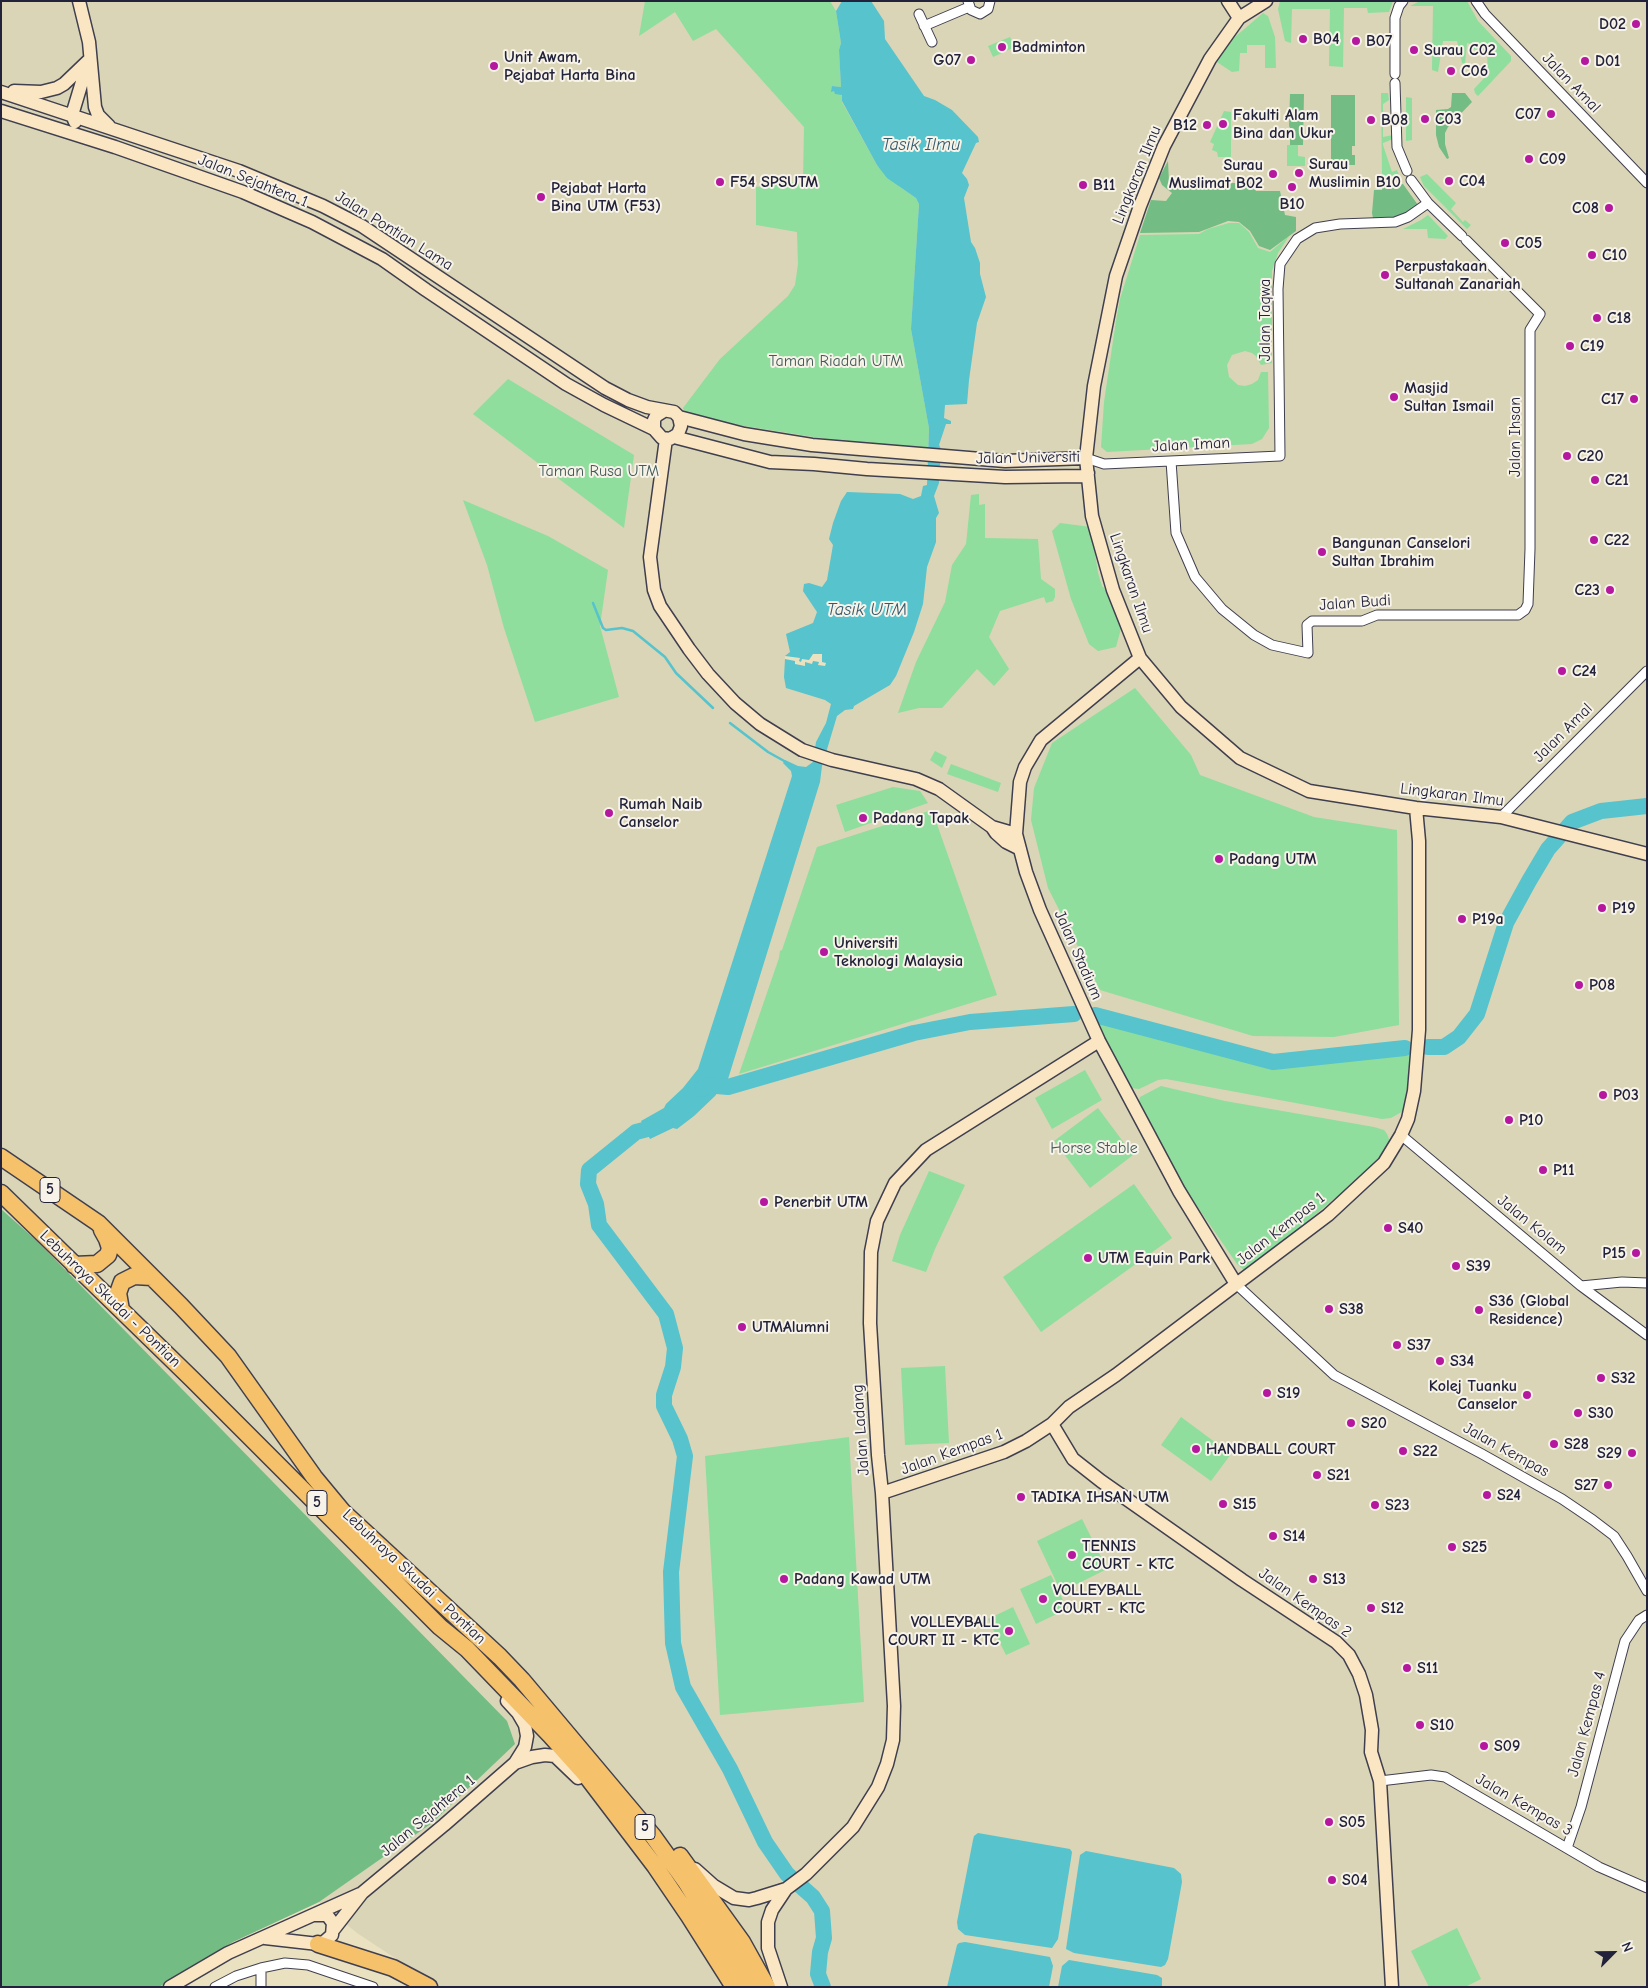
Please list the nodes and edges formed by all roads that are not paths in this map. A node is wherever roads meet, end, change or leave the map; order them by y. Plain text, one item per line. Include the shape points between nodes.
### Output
1 (78, 1) edge
2 (990, 1) edge
3 (1228, 1) edge
4 (1266, 1) edge
5 (1403, 1) edge
6 (1476, 1) edge
7 (969, 4) edge
8 (919, 14) dead end
9 (1239, 18) junction
10 (924, 26) junction
11 (932, 42) dead end
12 (89, 60) junction
13 (1, 91) edge
14 (1, 111) edge
15 (72, 115) junction
16 (24, 119) junction
17 (113, 129) junction
18 (115, 147) junction
19 (1647, 183) edge
20 (1428, 203) junction
21 (393, 247) junction
22 (382, 259) junction
23 (436, 276) junction
24 (426, 290) junction
25 (664, 411) junction
26 (679, 417) junction
27 (654, 429) junction
28 (670, 438) junction
29 (1280, 456) joint
30 (1086, 458) junction
31 (1171, 461) junction
32 (1104, 464) junction
33 (1088, 473) junction
34 (1530, 563) joint
35 (1140, 658) junction
36 (1647, 671) edge
37 (1416, 808) junction
38 (1501, 817) junction
39 (992, 826) junction
40 (1016, 834) junction
41 (1020, 849) junction
42 (1647, 854) edge
43 (1099, 1041) junction
44 (1401, 1135) junction
45 (1, 1157) edge
46 (1, 1193) edge
47 (98, 1223) junction
48 (74, 1265) junction
49 (152, 1277) junction
50 (1647, 1283) edge
51 (1236, 1284) junction
52 (1581, 1286) junction
53 (121, 1310) junction
54 (1647, 1335) edge
55 (1052, 1424) junction
56 (882, 1493) junction
57 (1647, 1591) edge
58 (1647, 1615) edge
59 (440, 1627) junction
60 (522, 1680) junction
61 (515, 1763) junction
62 (1380, 1781) junction
63 (624, 1825) junction
64 (1566, 1848) junction
65 (676, 1850) junction
66 (790, 1887) junction
67 (1647, 1888) edge
68 (362, 1893) junction
69 (312, 1916) junction
70 (334, 1929) junction
71 (264, 1938) junction
72 (315, 1943) junction
73 (261, 1968) junction
74 (344, 1982) edge
75 (170, 1987) edge
76 (215, 1987) edge
77 (262, 1987) edge
78 (373, 1987) edge
79 (429, 1987) edge
80 (734, 1987) edge
81 (751, 1987) edge
82 (768, 1987) edge
83 (781, 1987) edge
84 (1392, 1987) edge

1 - 12 street via 89,42
2 - 7 street via 983,13 973,12
3 - 9 street
4 - 9 street, Lingkaran Ilmu
5 - 20 street via 1395,18 1397,147 1409,176
6 - 19 street, Jalan Amal via 1491,22
7 - 10 street
8 - 10 street
9 - 30 street, Lingkaran Ilmu via 1195,84 1164,146 1140,206 1114,286 1094,386
10 - 11 street
12 - 13 street via 64,84 50,91
12 - 15 street
12 - 17 street via 95,107 104,122
13 - 15 street, Jalan Pontian Lama
14 - 16 street, Jalan Sejahtera 1
15 - 16 street via 52,122
15 - 17 street, Jalan Pontian Lama
15 - 18 street via 82,132
16 - 18 street, Jalan Sejahtera 1
17 - 21 street, Jalan Pontian Lama via 289,191 346,218
18 - 22 street, Jalan Sejahtera 1 via 258,198
20 - 29 street, Jalan Taqwa via 1394,222 1315,228 1297,239 1280,264
20 - 34 street, Jalan Ihsan via 1540,314 1530,330
21 - 22 street
21 - 23 street, Jalan Pontian Lama
22 - 24 street, Jalan Sejahtera 1
23 - 24 street
23 - 25 street, Jalan Pontian Lama via 605,388 628,400
24 - 27 street, Jalan Sejahtera 1 via 566,384
25 - 26 street via 674,412
25 - 27 street via 656,416
26 - 28 street via 681,426
26 - 30 street, Jalan Universiti via 744,434 812,445 1005,461
27 - 28 street via 658,436
28 - 33 street, Jalan Universiti via 770,462 1005,477 1084,476
28 - 39 street via 650,557 654,590 660,606 708,674 748,714 802,750 916,779 939,789
29 - 31 street, Jalan Iman
30 - 32 street, Jalan Universiti
30 - 33 street, Lingkaran Ilmu
31 - 32 street, Jalan Iman
31 - 34 street, Jalan Budi via 1176,533 1195,577 1222,609 1272,645 1308,653 1307,625 1312,621 1362,621 1377,615 1518,615 1528,604
32 - 33 street, Jalan Universiti
33 - 35 street, Lingkaran Ilmu via 1092,516 1110,581
35 - 37 street, Lingkaran Ilmu via 1181,707 1240,758 1309,791
35 - 40 street, Jalan Stadium via 1041,740 1020,782
36 - 38 street, Jalan Amal
37 - 38 street, Lingkaran Ilmu
37 - 44 street, Jalan Kempas 1 via 1419,841 1419,1030 1414,1091
38 - 42 street, Lingkaran Ilmu
39 - 40 street
39 - 41 street via 1006,842
40 - 41 street, Jalan Stadium
41 - 43 street, Jalan Stadium via 1040,910
43 - 51 street, Jalan Stadium via 1179,1191
43 - 56 street, Jalan Ladang via 926,1150 895,1183 877,1221 871,1252 870,1323
44 - 51 street, Jalan Kempas 1 via 1384,1163 1328,1214
44 - 52 street, Jalan Kolam
45 - 47 highway, Lebuhraya Skudai - Pontian / 5
46 - 48 highway, Lebuhraya Skudai - Pontian / 5
47 - 48 highway via 110,1248 108,1254 97,1264
47 - 49 highway, Lebuhraya Skudai - Pontian / 5
48 - 53 highway, Lebuhraya Skudai - Pontian / 5
49 - 53 highway via 134,1276 122,1282 118,1293
49 - 60 highway, Lebuhraya Skudai - Pontian / 5 via 228,1356 314,1477 343,1512
50 - 52 street
51 - 55 street, Jalan Kempas 1 via 1069,1407
51 - 57 street, Jalan Kempas via 1334,1375 1482,1454 1593,1520 1614,1536
52 - 54 street, Jalan Kolam
53 - 59 highway, Lebuhraya Skudai - Pontian / 5
55 - 56 street, Jalan Kempas 1 via 1004,1452
55 - 62 street, Jalan Kempas 2 via 1073,1459 1101,1481 1336,1642 1349,1655 1366,1694 1372,1730 1371,1752
56 - 66 street, Jalan Ladang via 894,1706 893,1740 878,1787 853,1827
58 - 64 street, Jalan Kempas 4 via 1639,1620 1625,1641 1581,1807
59 - 61 street, Jalan Sejahtera 1 via 518,1713 525,1725 526,1746
59 - 63 highway, Lebuhraya Skudai - Pontian / 5 via 467,1649 550,1735
60 - 65 highway via 571,1725
60 - 81 highway, Lebuhraya Skudai - Pontian / 5 via 653,1836 686,1882
61 - 63 street, Jalan Sejahtera 1 via 532,1757 555,1756
61 - 68 street, Jalan Sejahtera 1
62 - 64 street, Jalan Kempas 3 via 1444,1776
62 - 84 street, Jalan Kempas 2
63 - 80 highway, Lebuhraya Skudai - Pontian / 5 via 689,1916
64 - 67 street, Jalan Kempas 3 via 1599,1868
65 - 66 street, Jalan Ladang via 714,1886 734,1898 749,1900
65 - 82 highway via 742,1942
66 - 83 street, Jalan Ladang via 772,1910 768,1922 771,1961
68 - 69 street, Jalan Sejahtera 1
68 - 70 street, Jalan Sejahtera 1
69 - 70 street via 327,1916
69 - 71 street, Jalan Sejahtera 1
69 - 72 street via 305,1928
70 - 72 street via 329,1939
71 - 72 street, Jalan Sejahtera 1
71 - 75 street, Jalan Sejahtera 1 via 228,1953
72 - 79 highway via 393,1968
73 - 74 street via 308,1965
73 - 76 street
73 - 77 street
74 - 78 street

